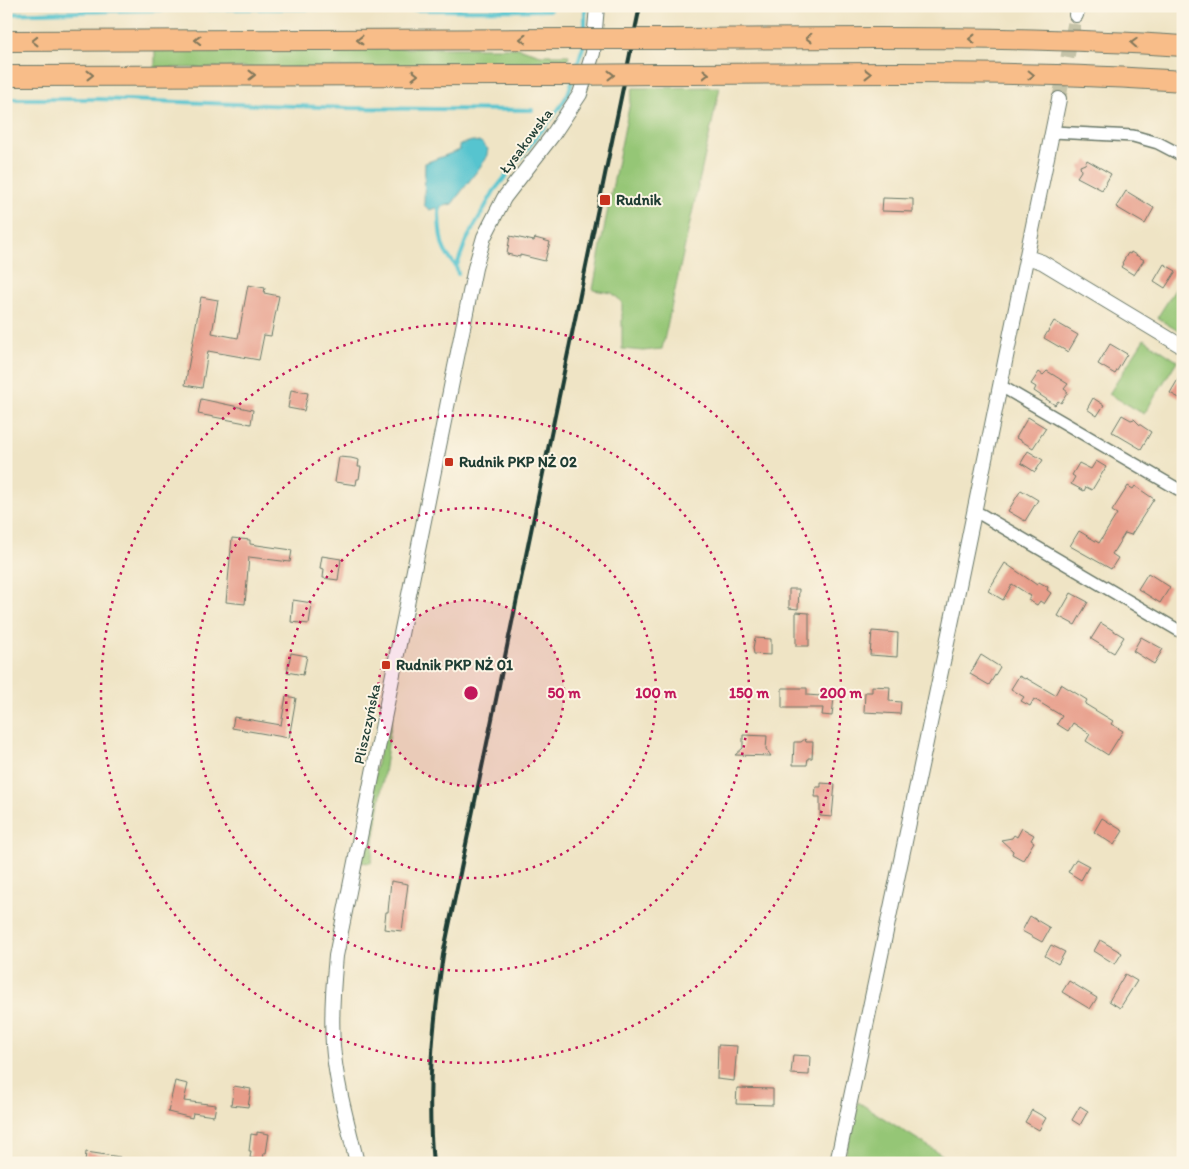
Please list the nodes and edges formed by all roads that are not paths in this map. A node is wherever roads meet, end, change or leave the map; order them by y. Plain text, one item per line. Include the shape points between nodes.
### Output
1 (597, 6) edge
2 (6, 41) edge
3 (1183, 46) edge
4 (6, 76) edge
5 (1183, 81) edge
6 (1059, 99) tunnel mouth
7 (1053, 132) junction
8 (1183, 156) edge
9 (1027, 257) junction
10 (469, 293) joint
11 (1183, 347) edge
12 (999, 387) junction
13 (1183, 492) edge
14 (974, 512) junction
15 (1183, 633) edge
16 (357, 1163) edge
17 (836, 1163) edge

1 - 10 street, Łysakowska via 593,54 580,94 497,210 482,244
3 -> 2 highway, bridge via 837,38
4 -> 5 highway, bridge via 976,74
6 - 7 street
7 - 8 street via 1133,136 1158,143
7 - 9 street
9 - 11 street via 1042,262
9 - 12 street
10 - 16 street, Pliszczyńska via 336,956 332,1000 333,1047
12 - 13 street
12 - 14 street
14 - 15 street
14 - 17 street

